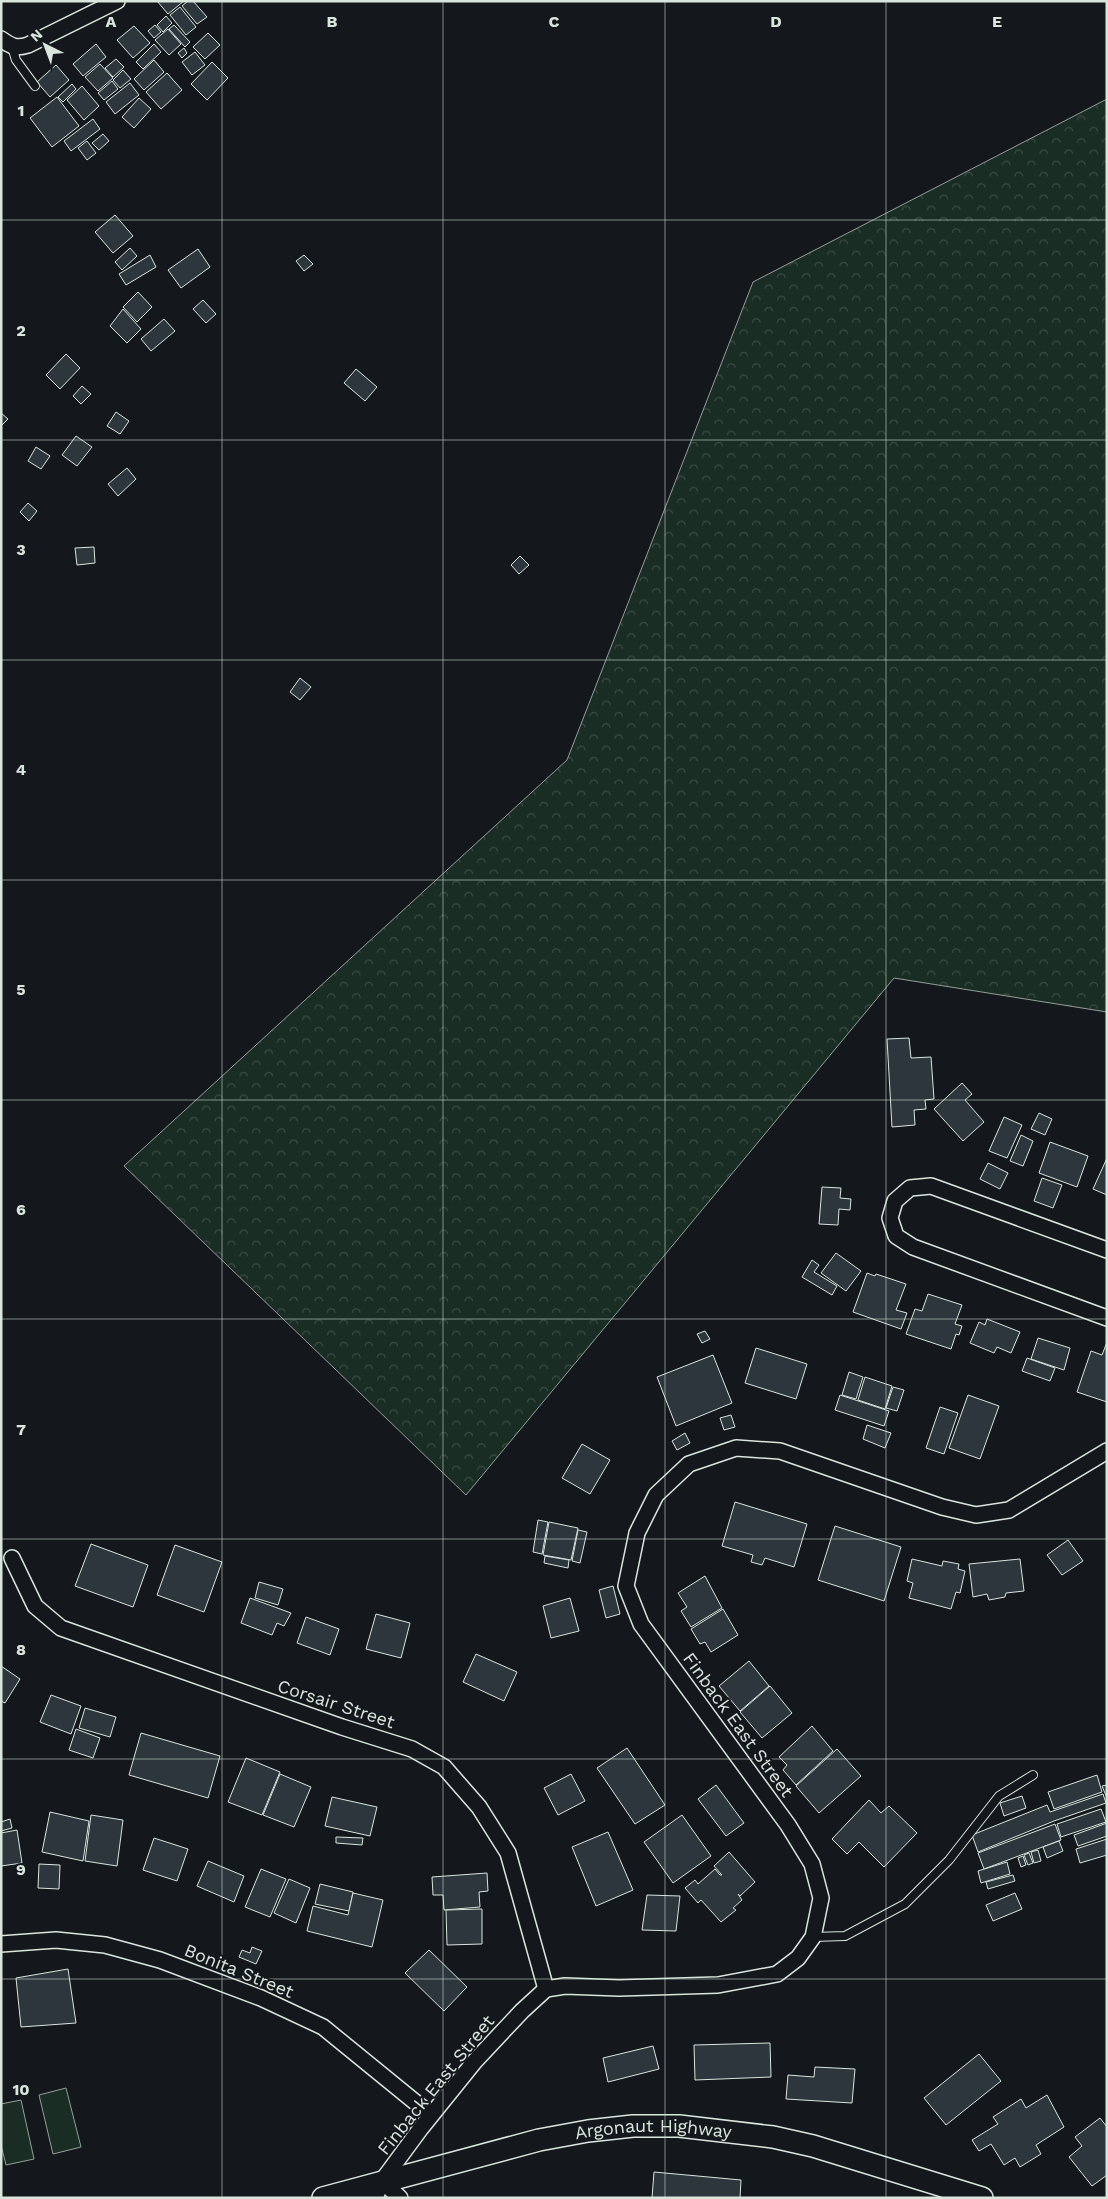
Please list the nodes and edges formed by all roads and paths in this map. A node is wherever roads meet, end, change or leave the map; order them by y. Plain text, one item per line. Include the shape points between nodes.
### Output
1 (117, 1) edge
2 (7, 43) edge
3 (35, 86) dead end
4 (1107, 1250) edge
5 (1107, 1318) edge
6 (1107, 1451) edge
7 (12, 1558) dead end
8 (1033, 1776) dead end
9 (813, 1937) junction
10 (1, 1944) edge
11 (546, 1989) junction
12 (431, 2115) junction
13 (378, 2190) edge
14 (323, 2198) edge
15 (400, 2198) edge
16 (982, 2198) edge

1 - 2 street via 28,45 18,48
2 - 3 lane
4 - 5 street via 931,1186 910,1188 895,1201 890,1218 896,1236 913,1247
6 - 9 street, Finback East Street via 1009,1510 976,1515 942,1507 780,1451 736,1448 689,1464 656,1495 637,1533 626,1586 641,1624 788,1825 812,1864 821,1898
7 - 11 street, Corsair Street via 35,1606 62,1628 412,1749 444,1767 479,1807 508,1853
8 - 9 lane via 999,1796 949,1860 905,1904 845,1936
9 - 11 street, Finback East Street via 798,1958 777,1974 718,1985 565,1986
10 - 12 street, Bonita Street via 56,1940 105,1945 160,1960 261,1998 323,2027
11 - 12 street, Finback East Street via 475,2061
12 - 13 street, Finback East Street
13 - 14 street, Argonaut Highway
13 - 15 street
13 - 16 street, Argonaut Highway via 539,2140 633,2126 679,2126 773,2137

